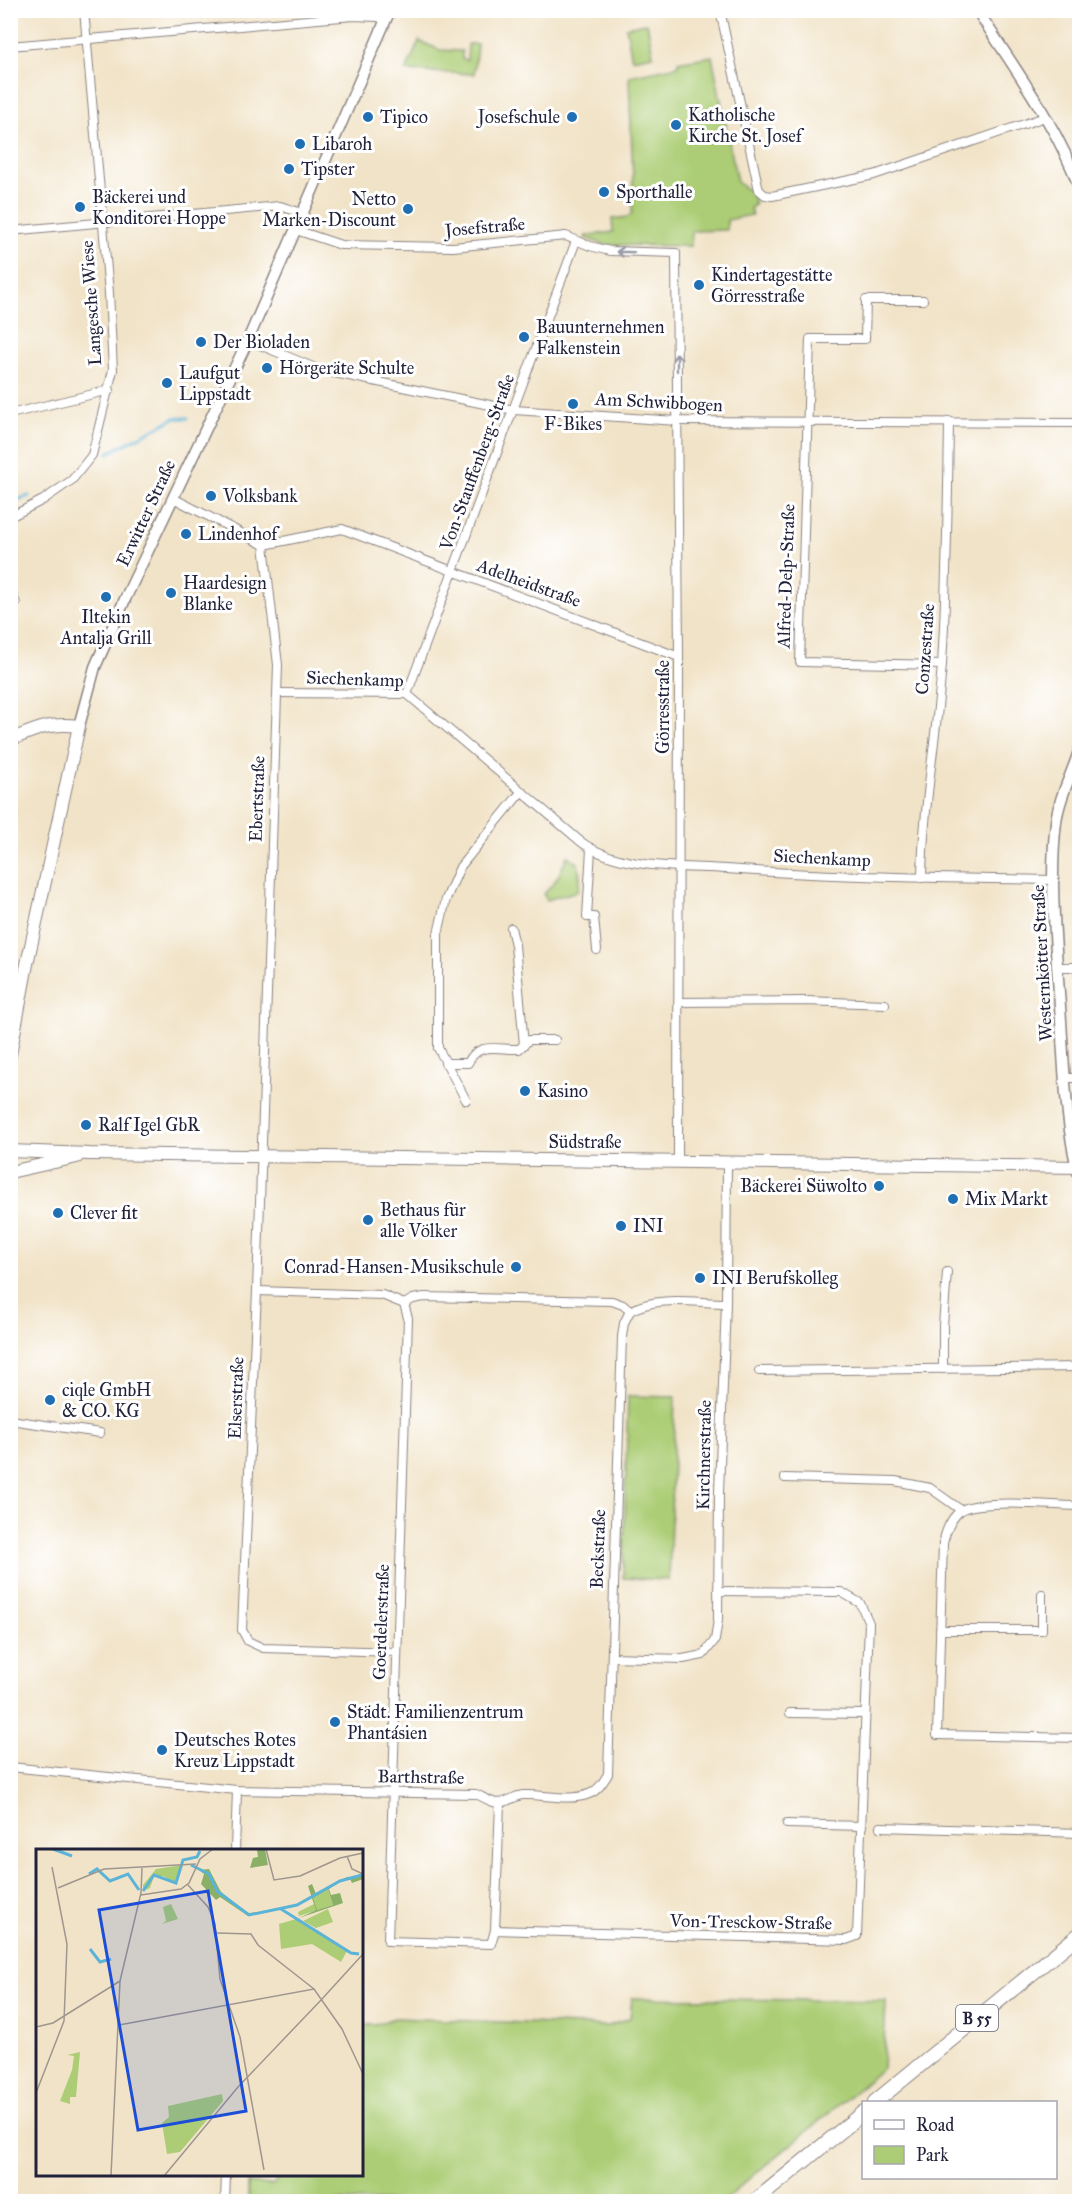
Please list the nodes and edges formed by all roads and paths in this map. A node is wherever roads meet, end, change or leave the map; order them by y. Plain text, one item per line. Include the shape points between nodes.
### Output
1 (84, 10) edge
2 (720, 10) edge
3 (977, 10) edge
4 (388, 15) edge
5 (86, 39) junction
6 (10, 46) edge
7 (1045, 117) junction
8 (1080, 189) edge
9 (302, 213) junction
10 (101, 222) junction
11 (296, 230) junction
12 (10, 231) edge
13 (576, 241) junction
14 (676, 253) joint
15 (923, 300) dead end
16 (248, 340) junction
17 (110, 390) junction
18 (514, 410) junction
19 (10, 414) edge
20 (677, 421) junction
21 (807, 421) junction
22 (949, 421) junction
23 (1080, 423) edge
24 (173, 498) junction
25 (10, 517) edge
26 (264, 545) junction
27 (454, 573) junction
28 (10, 590) edge
29 (16, 603) dead end
30 (679, 657) junction
31 (942, 665) junction
32 (278, 693) junction
33 (407, 694) junction
34 (79, 726) junction
35 (10, 740) edge
36 (1080, 748) edge
37 (521, 792) junction
38 (591, 849) junction
39 (678, 866) junction
40 (922, 879) junction
41 (1054, 880) junction
42 (510, 928) dead end
43 (597, 950) dead end
44 (1058, 967) junction
45 (1080, 967) edge
46 (678, 1002) junction
47 (885, 1004) dead end
48 (555, 1040) dead end
49 (524, 1045) junction
50 (10, 1055) edge
51 (445, 1063) junction
52 (1066, 1078) junction
53 (1080, 1078) edge
54 (466, 1100) dead end
55 (10, 1151) edge
56 (90, 1154) junction
57 (261, 1156) junction
58 (678, 1161) junction
59 (727, 1161) junction
60 (1078, 1171) edge
61 (10, 1172) edge
62 (947, 1272) dead end
63 (257, 1291) junction
64 (726, 1303) junction
65 (404, 1304) junction
66 (630, 1311) junction
67 (1080, 1367) edge
68 (943, 1369) junction
69 (759, 1371) dead end
70 (10, 1420) edge
71 (100, 1433) dead end
72 (785, 1478) dead end
73 (1080, 1506) edge
74 (961, 1510) junction
75 (718, 1591) junction
76 (1042, 1594) dead end
77 (940, 1630) junction
78 (396, 1652) junction
79 (612, 1657) junction
80 (790, 1713) dead end
81 (865, 1714) junction
82 (1080, 1738) edge
83 (10, 1767) edge
84 (237, 1790) junction
85 (393, 1792) junction
86 (500, 1803) junction
87 (787, 1824) dead end
88 (862, 1826) junction
89 (880, 1827) dead end
90 (1080, 1833) edge
91 (235, 1849) edge
92 (495, 1930) junction
93 (1080, 1934) edge
94 (876, 2101) edge
95 (862, 2114) edge
96 (226, 2176) edge
97 (225, 2202) edge
98 (754, 2202) edge

1 - 5 street, Langesche Wiese
2 - 7 street via 759,189 765,195 874,175
3 - 7 street
4 - 5 street
4 - 9 street, Erwitter Straße
5 - 6 street
5 - 10 street, Langesche Wiese
7 - 8 street
9 - 10 street via 280,206
9 - 11 street, Erwitter Straße
10 - 12 street
10 - 17 street, Langesche Wiese via 111,331
11 - 13 street, Josefstraße via 342,245 453,247 566,236
11 - 16 street, Erwitter Straße
14 -> 13 street, Josefstraße via 610,251
13 - 18 street, Von-Stauffenberg-Straße
20 -> 14 street, Görresstraße
15 - 21 street via 866,300 865,339 810,339
16 - 18 street, Am Schwibbogen via 320,370
16 - 24 street, Erwitter Straße
17 - 19 street
17 - 25 street, Langesche Wiese via 93,455 72,480
18 - 20 street, Am Schwibbogen
18 - 27 street, Von-Stauffenberg-Straße
20 - 21 street, Am Schwibbogen
20 - 30 street, Görresstraße
21 - 22 street, Am Schwibbogen
21 - 31 street, Alfred-Delp-Straße via 800,662
22 - 23 street, Am Schwibbogen
22 - 31 street, Conzestraße
24 - 26 street
24 - 34 street, Erwitter Straße via 95,667
26 - 27 street, Adelheidstraße via 342,529
26 - 32 street, Ebertstraße
27 - 30 street, Adelheidstraße
27 - 33 street, Von-Stauffenberg-Straße
28 - 29 street
30 - 39 street, Görresstraße
31 - 40 street, Conzestraße via 923,834
32 - 33 street, Siechenkamp
32 - 57 street, Ebertstraße
33 - 37 street, Siechenkamp
34 - 35 main road via 42,727
34 - 50 main road, Erwitter Straße
36 - 41 street, Westernkötter Straße via 1056,822
37 - 38 street, Siechenkamp
37 - 51 street via 460,867 446,899 438,934 436,1032
38 - 39 street, Siechenkamp via 639,863
38 - 43 street via 587,917 594,918
39 - 40 street, Siechenkamp
39 - 46 street, Görresstraße
40 - 41 street, Siechenkamp
41 - 44 street, Westernkötter Straße
42 - 49 street
44 - 45 street
44 - 52 street, Westernkötter Straße
46 - 47 street
46 - 58 street, Görresstraße
48 - 49 street via 529,1040
49 - 51 street via 515,1049 479,1048 468,1063
51 - 54 street
52 - 53 street
52 - 60 street, Westernkötter Straße
55 - 56 main road, Südstraße
56 - 57 main road, Südstraße
56 - 61 main road, Südstraße
57 - 58 main road, Südstraße
57 - 63 street, Elserstraße
58 - 59 main road, Südstraße
59 - 60 main road, Südstraße
59 - 64 street, Kirchnerstraße
62 - 68 street
63 - 65 street via 382,1295
63 - 78 street, Elserstraße via 242,1630 248,1641 263,1648
64 - 66 street via 653,1302
64 - 75 street, Kirchnerstraße
65 - 66 street via 424,1297 555,1299 612,1301
65 - 78 street, Goerdelerstraße via 408,1318
66 - 79 street, Beckstraße via 622,1337
67 - 68 street
68 - 69 street
70 - 71 street
72 - 74 street via 894,1481 930,1488
73 - 74 street via 977,1504
74 - 77 street via 947,1527 944,1543
75 - 79 street, Kirchnerstraße via 715,1640 703,1654 683,1659
75 - 81 street, Von-Tresckow-Straße via 841,1592 860,1603 869,1623
76 - 77 street via 1042,1630
77 - 82 street via 937,1734
78 - 85 street, Goerdelerstraße
79 - 86 street, Beckstraße via 608,1774 599,1787 591,1794 577,1797 521,1795
80 - 81 street
81 - 88 street, Von-Tresckow-Straße
83 - 84 street, Barthstraße
84 - 85 street, Barthstraße
84 - 91 street
85 - 86 street, Barthstraße via 476,1794
85 - 92 street, Goerdelerstraße via 388,1941 491,1944
86 - 92 street
87 - 88 street
88 - 92 street, Von-Tresckow-Straße via 857,1936 846,1940
89 - 90 street
93 - 94 main road, B 55
95 - 98 main road
96 - 97 street

